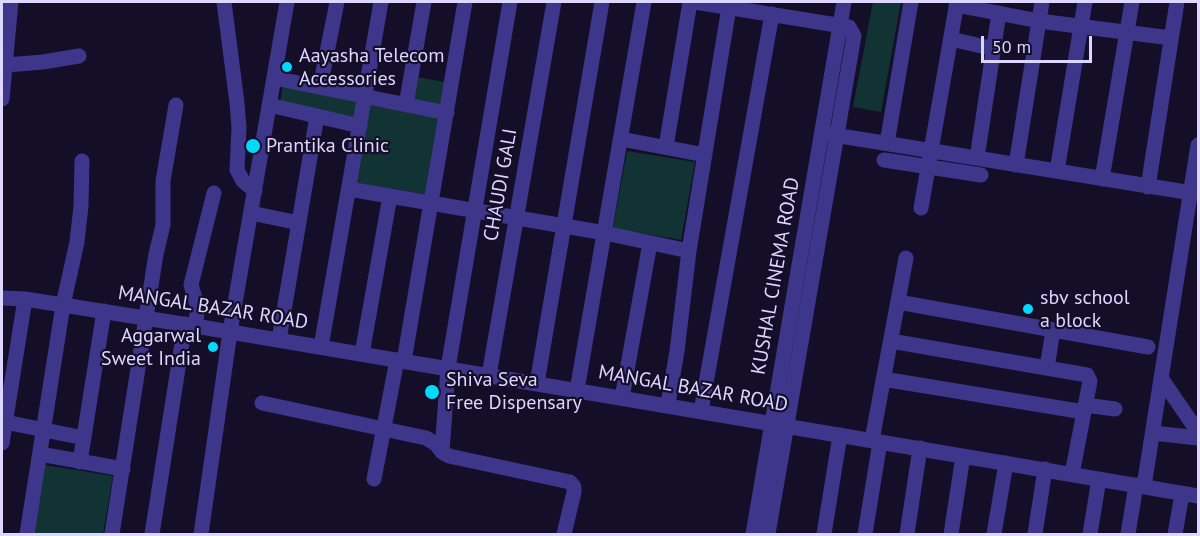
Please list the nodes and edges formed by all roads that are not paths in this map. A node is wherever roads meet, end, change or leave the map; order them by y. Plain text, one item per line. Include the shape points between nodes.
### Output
1 (11, 2) edge
2 (224, 2) edge
3 (287, 2) edge
4 (337, 2) edge
5 (381, 2) edge
6 (424, 2) edge
7 (465, 2) edge
8 (510, 2) edge
9 (554, 2) edge
10 (602, 2) edge
11 (644, 2) edge
12 (692, 2) edge
13 (844, 2) edge
14 (911, 2) edge
15 (1042, 2) edge
16 (1085, 2) edge
17 (1132, 2) edge
18 (1177, 2) edge
19 (957, 3) edge
20 (720, 5) edge
21 (999, 13) junction
22 (772, 14) junction
23 (1039, 21) junction
24 (1081, 26) junction
25 (846, 28) junction
26 (1127, 31) junction
27 (1171, 38) junction
28 (951, 39) junction
29 (994, 49) junction
30 (79, 56) dead end
31 (6, 65) junction
32 (274, 78) junction
33 (3, 81) edge
34 (320, 87) junction
35 (364, 97) junction
36 (2, 99) edge
37 (176, 105) dead end
38 (269, 105) junction
39 (406, 105) junction
40 (447, 113) junction
41 (317, 116) junction
42 (360, 126) junction
43 (829, 134) junction
44 (621, 139) junction
45 (887, 143) junction
46 (1198, 145) edge
47 (666, 147) junction
48 (932, 151) junction
49 (705, 155) junction
50 (977, 158) junction
51 (884, 160) dead end
52 (82, 161) dead end
53 (1016, 165) junction
54 (929, 167) junction
55 (1057, 171) junction
56 (981, 175) dead end
57 (1102, 179) junction
58 (1148, 186) junction
59 (349, 189) junction
60 (255, 191) junction
61 (214, 193) dead end
62 (1194, 193) edge
63 (390, 196) junction
64 (432, 203) junction
65 (921, 208) dead end
66 (474, 210) junction
67 (251, 213) junction
68 (517, 218) junction
69 (299, 223) junction
70 (564, 226) junction
71 (605, 233) junction
72 (1183, 237) junction
73 (1198, 240) edge
74 (650, 243) junction
75 (689, 251) junction
76 (906, 258) dead end
77 (2, 298) edge
78 (25, 299) junction
79 (898, 302) junction
80 (63, 305) junction
81 (104, 311) junction
82 (147, 318) junction
83 (190, 325) junction
84 (1053, 330) junction
85 (230, 332) junction
86 (279, 340) junction
87 (891, 341) junction
88 (321, 347) junction
89 (1148, 347) dead end
90 (362, 354) junction
91 (401, 361) junction
92 (448, 368) junction
93 (1047, 368) junction
94 (489, 375) junction
95 (1161, 378) junction
96 (883, 379) junction
97 (537, 383) junction
98 (577, 390) junction
99 (622, 398) junction
100 (262, 403) dead end
101 (668, 404) junction
102 (1085, 409) junction
103 (1115, 409) dead end
104 (702, 411) junction
105 (5, 422) junction
106 (779, 424) junction
107 (384, 429) junction
108 (43, 430) junction
109 (1198, 432) edge
110 (1153, 433) junction
111 (840, 435) junction
112 (84, 438) junction
113 (1198, 438) edge
114 (876, 441) junction
115 (2, 443) edge
116 (920, 448) junction
117 (442, 452) junction
118 (40, 454) junction
119 (963, 456) junction
120 (80, 462) junction
121 (1006, 463) junction
122 (123, 469) junction
123 (1045, 469) junction
124 (1072, 474) junction
125 (374, 479) dead end
126 (1099, 479) junction
127 (1140, 485) junction
128 (1182, 494) junction
129 (1198, 496) edge
130 (27, 534) edge
131 (112, 534) edge
132 (152, 534) edge
133 (201, 534) edge
134 (564, 534) edge
135 (753, 534) edge
136 (768, 534) edge
137 (824, 534) edge
138 (866, 534) edge
139 (907, 534) edge
140 (951, 534) edge
141 (994, 534) edge
142 (1035, 534) edge
143 (1090, 534) edge
144 (1128, 534) edge
145 (1174, 534) edge

1 - 31 street
2 - 60 street via 239,128 237,170
3 - 32 street
4 - 34 street
5 - 35 street
6 - 39 street
7 - 40 street
8 - 66 street
9 - 68 street, CHAUDI GALI
10 - 70 street
11 - 44 street
12 - 20 street
12 - 47 street
13 - 25 street, KUSHAL CINEMA ROAD
14 - 45 street
15 - 23 street
16 - 24 street
17 - 26 street
18 - 27 street
19 - 21 street
19 - 28 street
20 - 22 street
20 - 49 street
21 - 23 street
21 - 29 street
22 - 25 street
22 - 104 street
23 - 24 street
23 - 53 street
24 - 26 street
24 - 55 street
25 - 43 street, KUSHAL CINEMA ROAD
26 - 27 street
26 - 57 street
27 - 58 street
28 - 29 street
28 - 48 street
29 - 50 street
30 - 31 street
31 - 33 street
32 - 34 street
32 - 38 street
33 - 36 street
34 - 35 street
35 - 39 street
35 - 42 street
37 - 82 street via 163,181 164,225
38 - 41 street
38 - 60 street
39 - 40 street
40 - 64 street
41 - 42 street
41 - 69 street
42 - 59 street
43 - 45 street
43 - 106 street, KUSHAL CINEMA ROAD
44 - 47 street
44 - 71 street
45 - 48 street
46 - 62 street
47 - 49 street
48 - 50 street
48 - 54 street
49 - 75 street
50 - 53 street
51 - 54 street
52 - 80 street via 80,218
53 - 55 street
54 - 56 street
54 - 65 street
55 - 57 street
57 - 58 street
58 - 62 street
59 - 63 street
59 - 88 street
60 - 67 street
61 - 83 street via 191,285 198,308
62 - 72 street
63 - 64 street
63 - 90 street
64 - 66 street
64 - 91 street
66 - 68 street
66 - 92 street
67 - 69 street
67 - 85 street
68 - 70 street
68 - 94 street, CHAUDI GALI
69 - 86 street
70 - 71 street
70 - 97 street
71 - 74 street
71 - 98 street
72 - 73 street
72 - 95 street
74 - 75 street
74 - 99 street
75 - 101 street
76 - 79 street
77 - 78 street, MANGAL BAZAR ROAD
78 - 80 street, MANGAL BAZAR ROAD
78 - 105 street
79 - 84 street
79 - 87 street
80 - 81 street, MANGAL BAZAR ROAD
80 - 108 street
81 - 82 street, MANGAL BAZAR ROAD
81 - 112 street
82 - 83 street, MANGAL BAZAR ROAD
82 - 122 street
83 - 85 street, MANGAL BAZAR ROAD
83 - 132 street
84 - 89 street
84 - 93 street
85 - 86 street, MANGAL BAZAR ROAD
85 - 133 street
86 - 88 street, MANGAL BAZAR ROAD
87 - 93 street
87 - 96 street
88 - 90 street, MANGAL BAZAR ROAD
90 - 91 street, MANGAL BAZAR ROAD
91 - 92 street, MANGAL BAZAR ROAD
91 - 107 street
92 - 94 street, MANGAL BAZAR ROAD
92 - 117 street
93 - 102 street via 1089,378
94 - 97 street, MANGAL BAZAR ROAD
95 - 109 street
95 - 110 street
96 - 102 street
96 - 114 street
97 - 98 street, MANGAL BAZAR ROAD
98 - 99 street, MANGAL BAZAR ROAD
99 - 101 street, MANGAL BAZAR ROAD
100 - 107 street
101 - 104 street, MANGAL BAZAR ROAD
102 - 103 street
102 - 124 street
104 - 106 street, MANGAL BAZAR ROAD
105 - 108 street
105 - 115 street
106 - 111 street, MANGAL BAZAR ROAD
106 - 135 street, KUSHAL CINEMA ROAD
106 - 136 street, KUSHAL CINEMA ROAD
107 - 117 street via 426,438
107 - 125 street
108 - 112 street
108 - 118 street
110 - 113 street
110 - 127 street
111 - 114 street, MANGAL BAZAR ROAD
111 - 137 street
112 - 120 street
114 - 116 street, MANGAL BAZAR ROAD
114 - 138 street
116 - 119 street, MANGAL BAZAR ROAD
116 - 139 street
117 - 134 street via 570,482 574,492
118 - 120 street
118 - 130 street
119 - 121 street, MANGAL BAZAR ROAD
119 - 140 street
120 - 122 street
121 - 123 street, MANGAL BAZAR ROAD
121 - 141 street
122 - 131 street
123 - 124 street, MANGAL BAZAR ROAD
123 - 142 street
124 - 126 street, MANGAL BAZAR ROAD
126 - 127 street, MANGAL BAZAR ROAD
126 - 143 street
127 - 128 street, MANGAL BAZAR ROAD
127 - 144 street
128 - 129 street, MANGAL BAZAR ROAD
128 - 145 street

